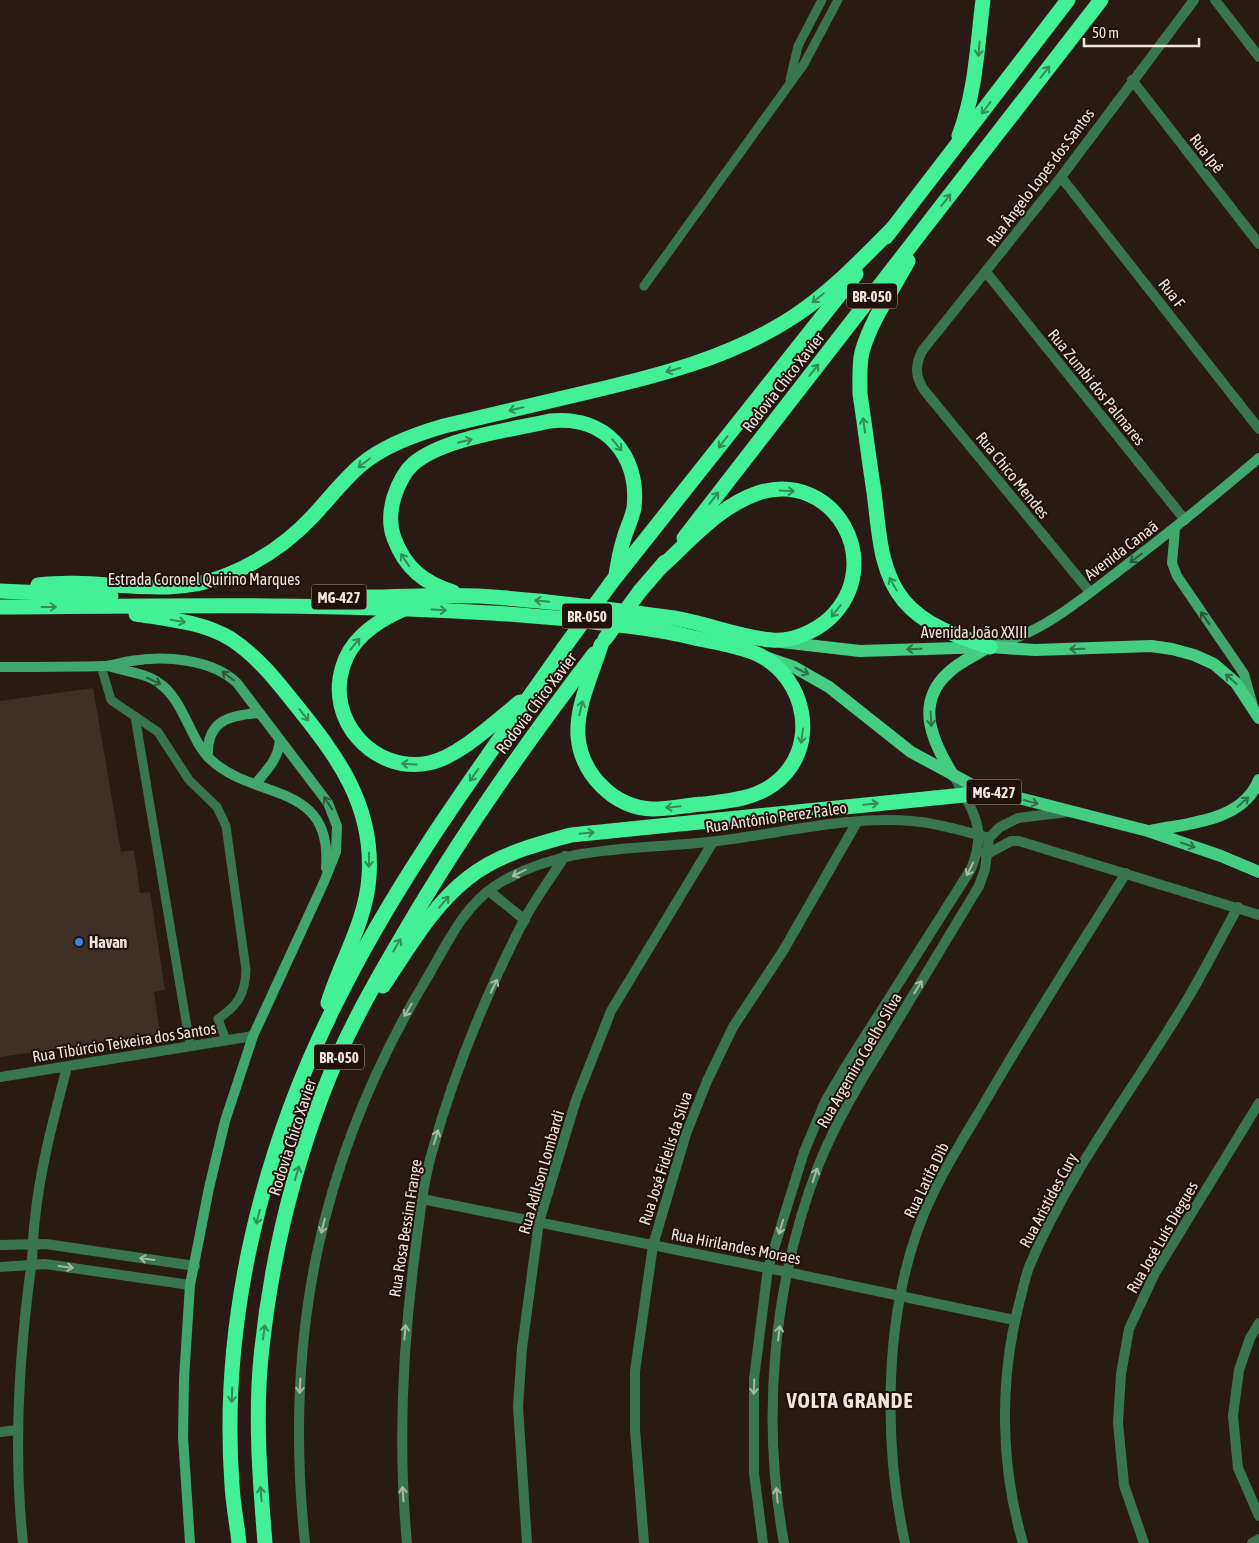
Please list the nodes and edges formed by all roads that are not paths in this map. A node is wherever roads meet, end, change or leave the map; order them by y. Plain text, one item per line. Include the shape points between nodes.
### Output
1 (822, 0) edge
2 (838, 0) edge
3 (983, 0) edge
4 (1068, 0) edge
5 (1101, 0) edge
6 (1194, 0) edge
7 (1215, 0) edge
8 (1259, 57) edge
9 (1132, 80) junction
10 (789, 85) junction
11 (952, 153) junction
12 (1061, 176) junction
13 (926, 226) junction
14 (892, 229) junction
15 (1259, 244) edge
16 (986, 272) junction
17 (644, 286) dead end
18 (916, 374) joint
19 (1259, 429) edge
20 (1259, 458) edge
21 (1185, 520) junction
22 (1175, 528) junction
23 (660, 568) junction
24 (614, 580) junction
25 (7, 591) edge
26 (1090, 592) junction
27 (477, 596) junction
28 (95, 606) junction
29 (0, 607) edge
30 (406, 608) junction
31 (674, 625) junction
32 (772, 640) junction
33 (603, 642) junction
34 (990, 647) junction
35 (756, 653) junction
36 (104, 666) junction
37 (0, 667) edge
38 (532, 692) junction
39 (1253, 706) junction
40 (259, 713) junction
41 (135, 716) junction
42 (1259, 718) edge
43 (280, 740) junction
44 (208, 758) junction
45 (954, 776) junction
46 (1259, 780) edge
47 (255, 784) junction
48 (1000, 793) junction
49 (964, 795) junction
50 (1067, 812) junction
51 (857, 822) junction
52 (1148, 831) junction
53 (984, 837) junction
54 (712, 842) junction
55 (983, 853) junction
56 (565, 856) junction
57 (1259, 872) edge
58 (1126, 873) junction
59 (324, 882) junction
60 (489, 890) junction
61 (1238, 907) junction
62 (1259, 915) edge
63 (525, 920) junction
64 (253, 1036) junction
65 (226, 1040) junction
66 (190, 1046) junction
67 (311, 1057) junction
68 (67, 1067) junction
69 (0, 1077) edge
70 (324, 1090) junction
71 (1259, 1104) edge
72 (422, 1199) junction
73 (539, 1222) junction
74 (0, 1245) edge
75 (33, 1245) junction
76 (653, 1245) junction
77 (31, 1263) junction
78 (0, 1266) edge
79 (195, 1266) junction
80 (768, 1268) junction
81 (786, 1272) junction
82 (190, 1285) junction
83 (901, 1296) junction
84 (1014, 1320) junction
85 (1259, 1323) edge
86 (18, 1430) junction
87 (0, 1432) edge
88 (1259, 1516) edge
89 (1259, 1539) edge
90 (24, 1543) edge
91 (190, 1543) edge
92 (239, 1543) edge
93 (265, 1543) edge
94 (305, 1543) edge
95 (407, 1543) edge
96 (527, 1543) edge
97 (644, 1543) edge
98 (763, 1543) edge
99 (784, 1543) edge
100 (905, 1543) edge
101 (1023, 1543) edge
102 (1144, 1543) edge
103 (1252, 1543) edge

1 - 10 lane via 798,46
2 - 10 lane via 812,51
3 -> 11 highway via 978,64 969,109
4 -> 11 highway, Rodovia Chico Xavier / BR-050
13 -> 5 highway, Rodovia Chico Xavier / BR-050
6 - 9 street, Rua Ângelo Lopes dos Santos
7 - 8 street
9 - 12 street, Rua Ângelo Lopes dos Santos
9 - 15 street, Rua Ipê
10 - 17 lane
11 - 14 highway, Rodovia Chico Xavier / BR-050
12 - 16 street, Rua Ângelo Lopes dos Santos
12 - 19 street, Rua F
23 -> 13 highway, Rodovia Chico Xavier / BR-050
34 -> 13 highway via 946,632 916,612 894,586 883,557 860,394 862,353
14 -> 24 highway, Rodovia Chico Xavier / BR-050
14 -> 25 highway via 846,275 794,317 735,348 638,380 416,434 387,449 357,468 290,538 265,556 223,576 183,586 56,584
16 - 18 street, Rua Ângelo Lopes dos Santos via 922,351
16 - 21 street, Rua Zumbi dos Palmares
18 - 26 street, Rua Chico Mendes via 924,390
20 - 21 street, Avenida Canaã
21 - 22 street, Avenida Canaã
22 -> 26 street, Avenida Canaã
39 -> 22 street, Avenida João XXIII via 1244,674 1176,576 1172,564
23 -> 32 highway via 714,519 745,498 789,490 817,498 839,517 847,529 854,553 852,578 838,609 822,624 799,636
23 - 33 highway, Rodovia Chico Xavier / BR-050, bridge
27 -> 24 highway via 434,586 423,580 408,564 392,532 390,517 396,490 411,466 435,449 550,420 578,422 604,433 615,442 631,467 636,484 634,511
24 - 38 highway, Rodovia Chico Xavier / BR-050, bridge
25 - 27 highway, Estrada Coronel Quirino Marques / MG-427 via 225,598
26 - 34 street, Avenida Canaã via 1034,631
31 -> 27 highway, Estrada Coronel Quirino Marques / MG-427 via 557,603
29 -> 28 highway, Estrada Coronel Quirino Marques / MG-427
28 - 30 highway, Estrada Coronel Quirino Marques / MG-427
28 -> 67 highway via 194,624 231,639 267,669 350,779 366,829 370,877 360,922 335,982
30 -> 31 highway, Estrada Coronel Quirino Marques / MG-427
38 -> 30 highway via 451,754 430,763 410,765 376,755 362,744 344,715 339,700 341,674 358,640 368,630
31 - 32 highway, Avenida João XXIII / MG-427
31 - 35 highway, MG-427
34 -> 32 main road, Avenida João XXIII / MG-427 via 860,651
35 -> 33 highway via 784,673 801,707 803,738 793,764 774,784 747,797 653,809 612,795 584,762 578,736 581,706
70 -> 33 highway, Rodovia Chico Xavier / BR-050 via 367,995 436,877 529,739
39 -> 34 main road, Avenida João XXIII / MG-427 via 1236,683 1214,664 1172,649 1151,646 1034,650
34 -> 45 main road, MG-427 via 948,672 937,684 931,698 932,734 936,748
35 -> 45 main road, MG-427 via 794,667 829,686 911,752
36 - 37 street
40 -> 36 street via 229,675 209,666 170,660 132,660
36 - 41 lane via 111,700
36 -> 44 street via 151,678 165,687
38 -> 67 highway, Rodovia Chico Xavier / BR-050 via 410,872 334,1005
39 - 42 main road, Avenida João XXIII / MG-427
40 - 43 street
40 - 44 street via 234,714 222,721 209,743
41 - 65 lane via 158,732 189,780 217,807 226,826 246,983 234,1008 218,1019
41 - 66 lane
43 - 47 street via 273,763
59 -> 43 street via 338,839 334,814
44 - 47 street via 225,771
45 - 48 main road, MG-427 via 976,787
45 - 49 street, Rua Argemiro Coelho Silva
52 -> 46 main road, MG-427 via 1226,814 1249,797
47 - 59 street via 291,796 316,820 327,856
48 - 49 highway
48 -> 50 main road, MG-427
49 - 53 street, Rua Argemiro Coelho Silva via 975,812
70 -> 49 highway via 374,999 441,905 469,877 502,857 527,846 571,835
50 - 52 main road, MG-427
50 - 53 street via 1018,818
51 - 53 street, Rua Antônio Perez Paleo via 916,821
51 - 54 street, Rua Antônio Perez Paleo
51 - 76 street, Rua José Fidelis da Silva via 784,950 733,1027 686,1134
52 -> 57 main road, MG-427
53 - 55 street, Rua Argemiro Coelho Silva
54 - 56 street, Rua Antônio Perez Paleo
54 - 73 street, Rua Adilson Lombardi via 611,1011 576,1100
55 - 58 street via 1011,841 1019,841
55 -> 80 street, Rua Argemiro Coelho Silva via 825,1102 804,1152
81 -> 55 street, Rua Argemiro Coelho Silva via 819,1164 851,1098 979,886
56 -> 60 street, Rua Antônio Perez Paleo via 520,872
56 - 63 street, Rua Rosa Bessim Frange
58 - 61 street
58 - 83 street, Rua Latifa Dib via 1036,1015 937,1183 916,1233
59 - 64 street
60 - 63 street
60 -> 94 street, Rua Antônio Perez Paleo via 460,924 406,1014 371,1081 334,1182 302,1339 299,1463
61 - 62 street
61 - 84 street, Rua Aristídes Cury via 1186,1002 1100,1137 1052,1220 1028,1269
72 -> 63 street, Rua Rosa Bessim Frange via 432,1154 462,1058
64 - 65 street, Rua Tibúrcio Teixeira dos Santos
64 - 79 street via 225,1121
65 - 66 street, Rua Tibúrcio Teixeira dos Santos
66 - 68 street, Rua Tibúrcio Teixeira dos Santos
67 -> 92 highway, Rodovia Chico Xavier / BR-050 via 277,1147 243,1283 234,1356 231,1425 232,1485
68 - 69 street, Rua Tibúrcio Teixeira dos Santos
68 - 75 street via 47,1148
93 -> 70 highway, Rodovia Chico Xavier / BR-050 via 260,1464 261,1359 281,1229
71 - 102 street, Rua José Luís Diegues via 1155,1273 1129,1329 1121,1374 1118,1423 1124,1485
72 - 73 street, Rua Hirilandes Moraes
95 -> 72 street, Rua Rosa Bessim Frange via 402,1475 403,1369
73 - 76 street, Rua Hirilandes Moraes
73 - 96 street, Rua Adilson Lombardi via 522,1348 518,1407
74 - 75 street
75 - 77 street
79 -> 75 street via 46,1244
76 - 80 street, Rua Hirilandes Moraes
76 - 97 street, Rua José Fidelis da Silva via 634,1371
77 - 78 street
77 -> 82 street
77 - 86 street via 24,1316
79 - 82 street
80 - 81 street, Rua Hirilandes Moraes
80 -> 98 street, Rua Argemiro Coelho Silva via 754,1379 752,1429
81 - 83 street, Rua Hirilandes Moraes
99 -> 81 street, Rua Argemiro Coelho Silva via 775,1472 773,1381
82 - 91 street via 183,1437
83 - 84 street, Rua Hirilandes Moraes
83 - 100 street, Rua Latifa Dib via 891,1391 890,1442 896,1500
84 - 101 street, Rua Aristídes Cury via 1008,1363 1005,1438 1009,1482
85 - 88 street via 1239,1370 1233,1416 1238,1468
86 - 87 street
86 - 90 street
89 - 103 street

